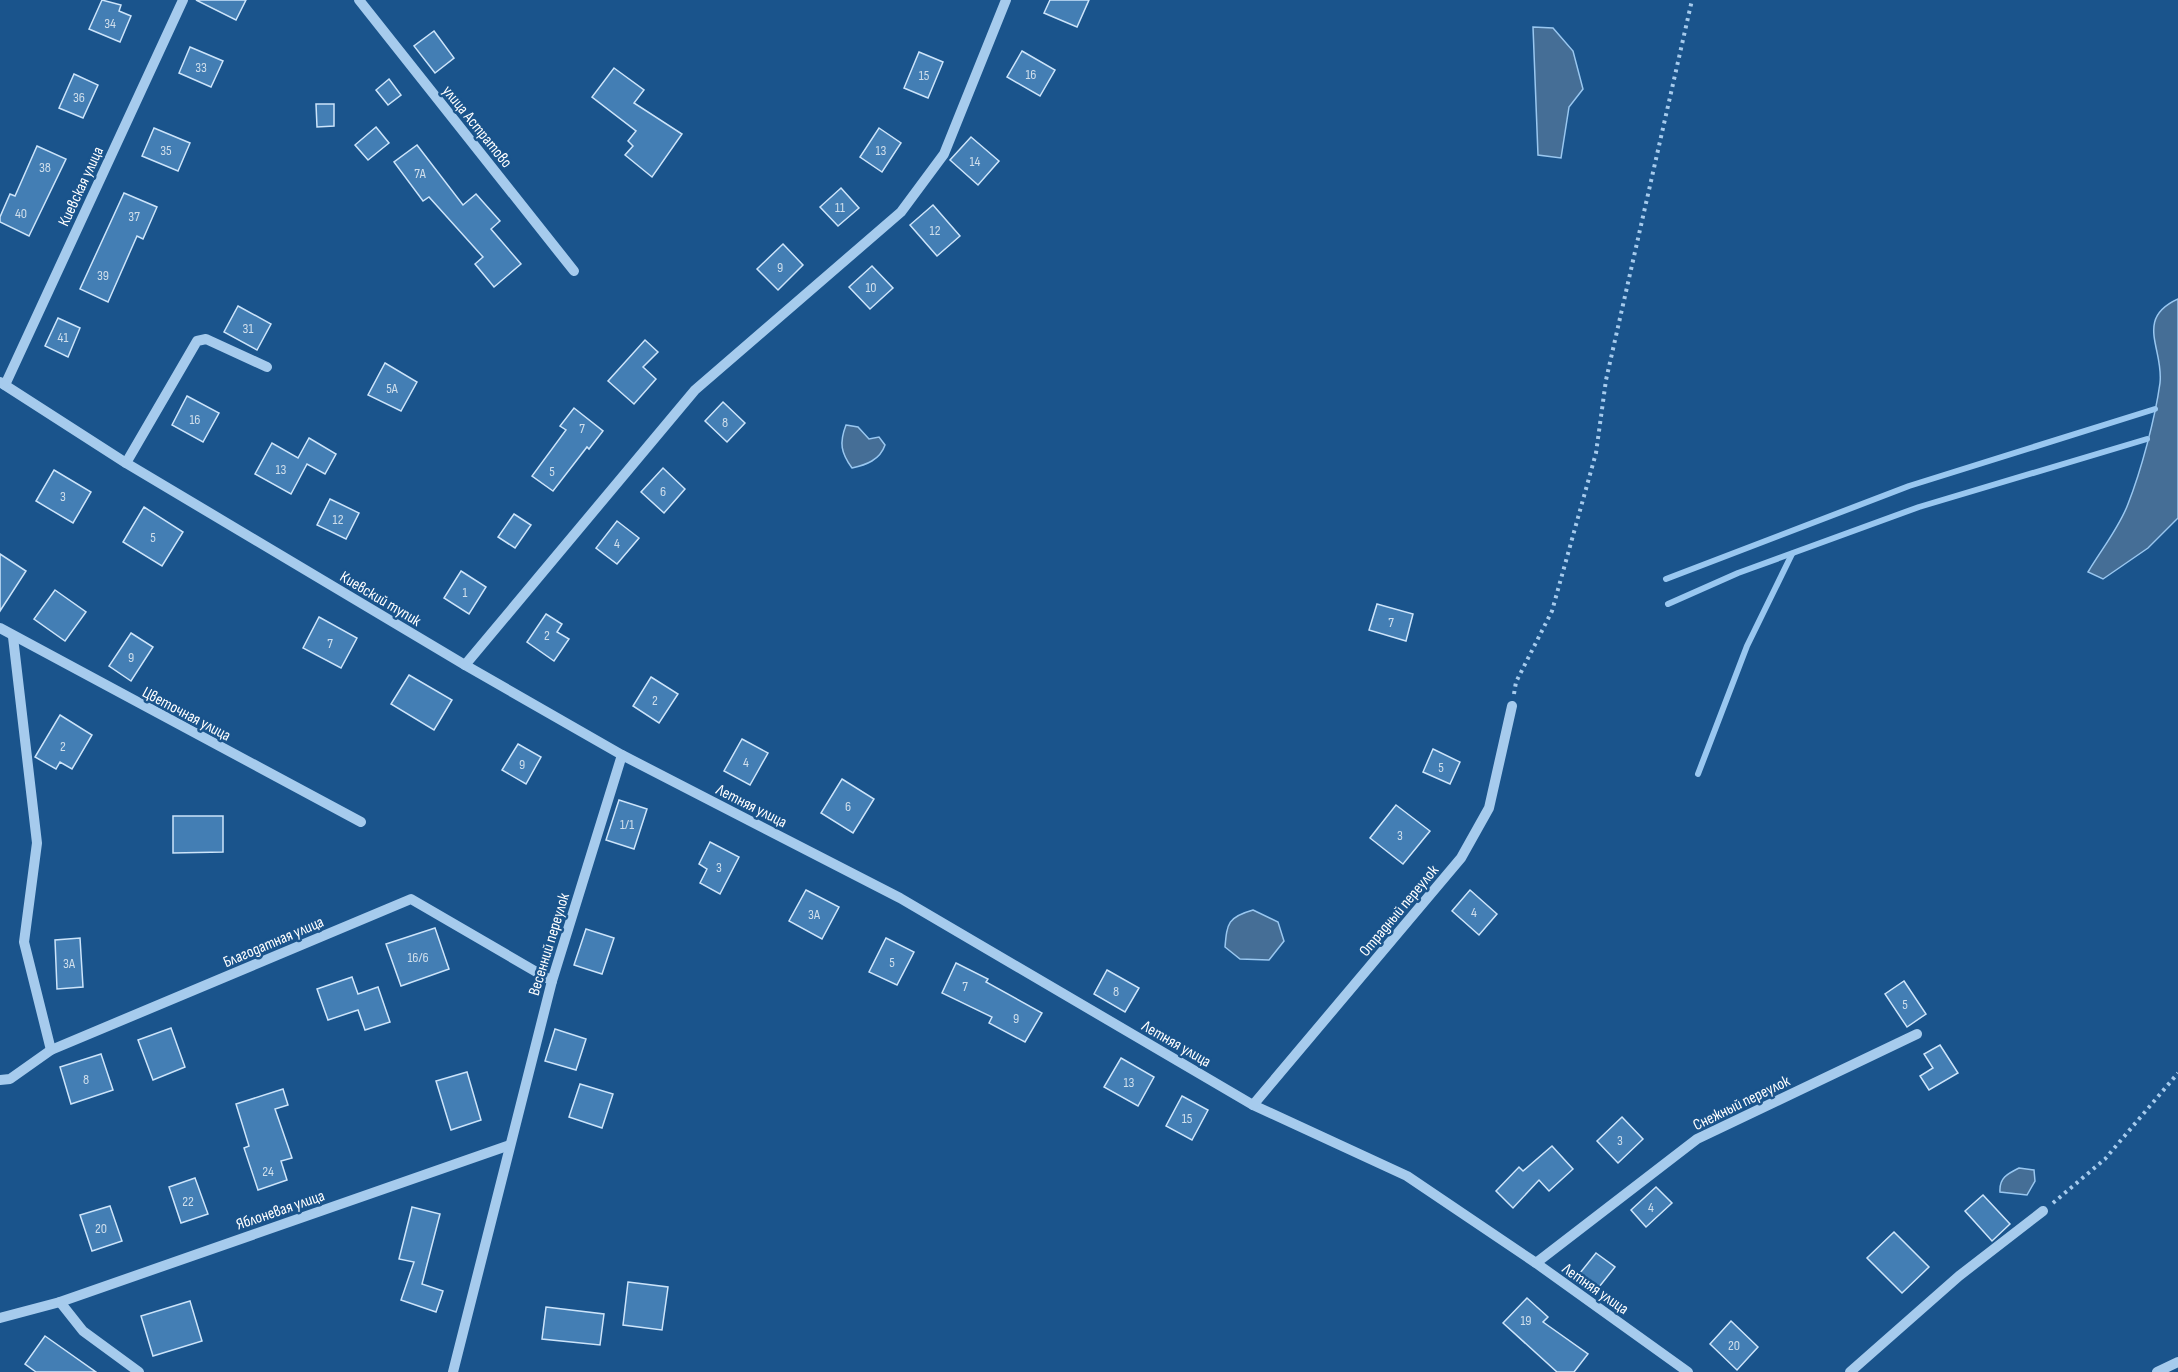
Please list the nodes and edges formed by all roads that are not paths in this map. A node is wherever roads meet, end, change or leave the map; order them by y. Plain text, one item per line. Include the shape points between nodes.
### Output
1 (183, 0) edge
2 (359, 0) edge
3 (1006, 0) edge
4 (574, 271) dead end
5 (267, 367) dead end
6 (3, 384) edge
7 (126, 463) junction
8 (0, 628) edge
9 (13, 637) junction
10 (465, 665) junction
11 (1512, 706) road end
12 (622, 755) junction
13 (361, 822) dead end
14 (552, 981) junction
15 (1917, 1034) dead end
16 (51, 1050) junction
17 (0, 1080) edge
18 (1254, 1105) junction
19 (510, 1145) junction
20 (2043, 1211) road end
21 (1536, 1263) junction
22 (60, 1302) junction
23 (0, 1318) edge
24 (2178, 1362) edge
25 (139, 1372) edge
26 (453, 1372) edge
27 (1688, 1372) edge
28 (1850, 1372) edge
29 (2157, 1372) edge

1 - 6 street, Киевская улица
2 - 4 street, улица Астратово
3 - 10 street via 944,154 901,212 695,390
5 - 7 street via 206,339 197,341
6 - 7 street, Киевский тупик
7 - 10 street, Киевский тупик
8 - 9 street, Цветочная улица
9 - 13 street, Цветочная улица
9 - 16 street via 37,843 24,942
10 - 12 street, Киевский тупик
11 - 18 street, Отрадный переулок via 1489,808 1461,858
12 - 14 street, Весенний переулок
12 - 18 street, Летняя улица via 900,898
14 - 16 street, Благодатная улица via 411,899
14 - 19 street, Весенний переулок
15 - 21 street, Снежный переулок via 1697,1139
16 - 17 street, Благодатная улица via 10,1079
18 - 21 street, Летняя улица via 1407,1176
19 - 22 street, Яблоневая улица
19 - 26 street, Весенний переулок
20 - 28 street via 1959,1276
21 - 27 street, Летняя улица
22 - 23 street, Яблоневая улица
22 - 25 street via 83,1331
24 - 29 street

